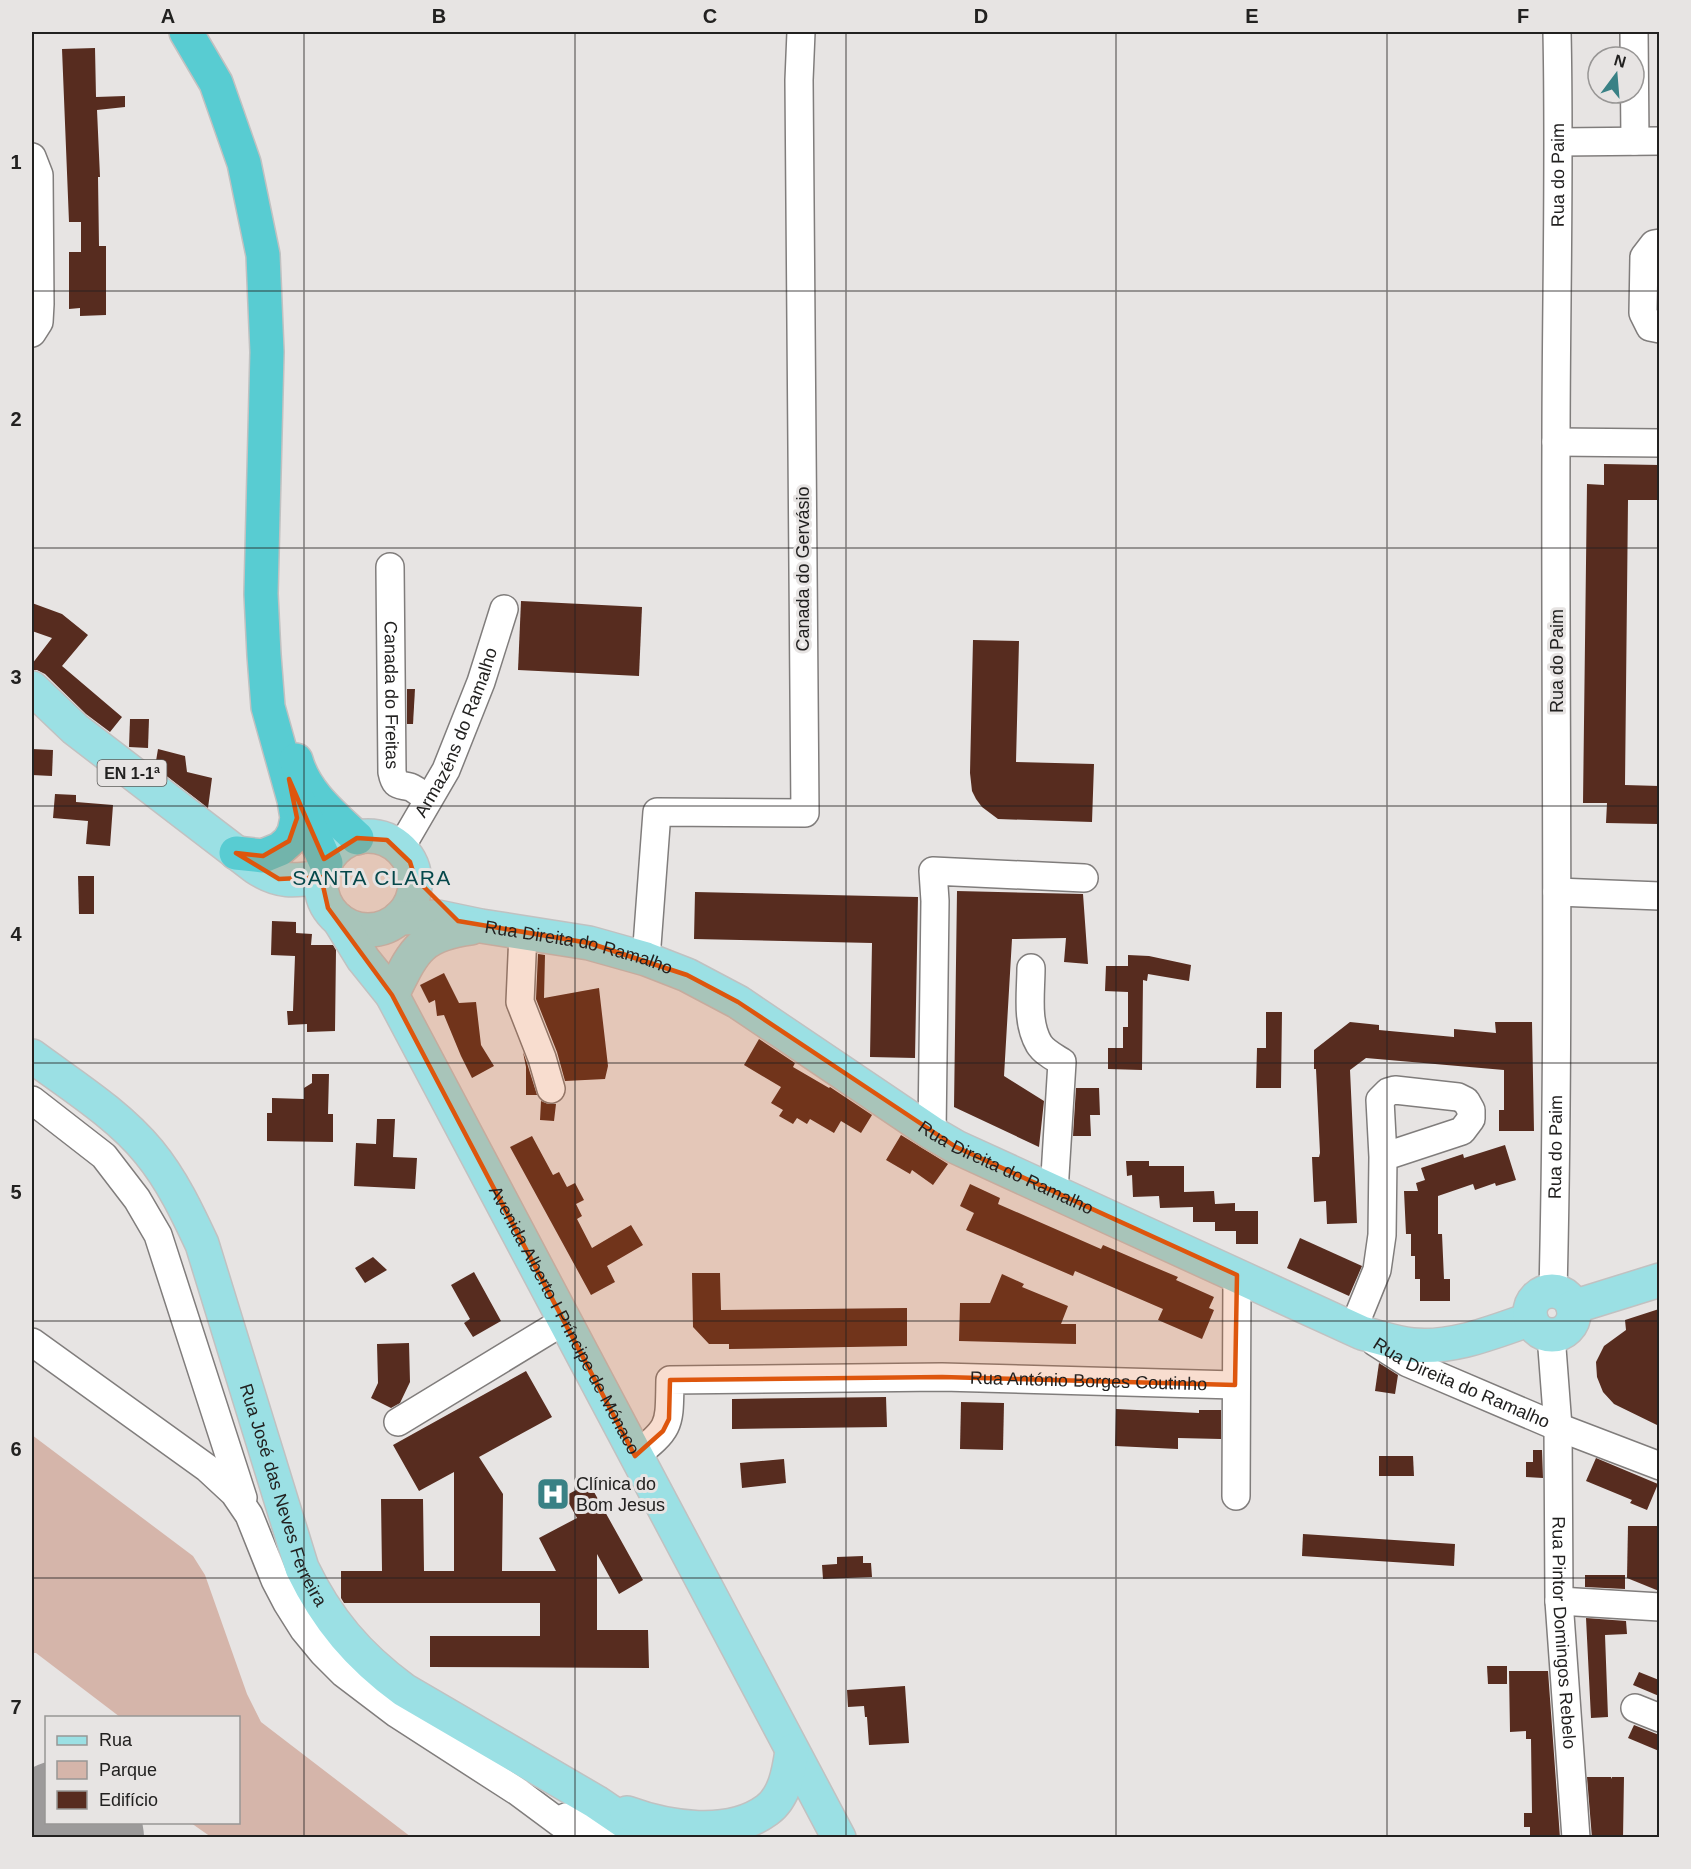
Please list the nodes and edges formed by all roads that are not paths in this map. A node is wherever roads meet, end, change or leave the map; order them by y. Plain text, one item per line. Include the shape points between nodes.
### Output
1 (186, 32) edge
2 (205, 32) edge
3 (801, 32) edge
4 (1557, 32) edge
5 (1634, 32) edge
6 (1647, 141) edge
7 (1559, 142) junction
8 (32, 157) edge
9 (1659, 243) edge
10 (1659, 329) edge
11 (32, 333) edge
12 (1556, 442) junction
13 (1659, 443) edge
14 (390, 567) dead end
15 (504, 609) dead end
16 (32, 688) edge
17 (289, 779) junction
18 (428, 800) junction
19 (357, 838) junction
20 (400, 849) junction
21 (236, 853) junction
22 (323, 870) junction
23 (415, 878) junction
24 (1084, 878) dead end
25 (1557, 892) junction
26 (1659, 896) edge
27 (339, 920) junction
28 (392, 923) junction
29 (469, 923) junction
30 (523, 933) junction
31 (646, 958) junction
32 (1031, 968) dead end
33 (392, 995) junction
34 (32, 1056) edge
35 (551, 1089) dead end
36 (32, 1100) edge
37 (932, 1133) junction
38 (1383, 1157) dead end
39 (1054, 1192) junction
40 (1237, 1275) junction
41 (1659, 1280) edge
42 (1563, 1299) junction
43 (564, 1321) junction
44 (1541, 1327) junction
45 (1357, 1331) junction
46 (32, 1342) edge
47 (1235, 1385) junction
48 (398, 1422) dead end
49 (1558, 1427) junction
50 (635, 1456) junction
51 (1659, 1466) edge
52 (1236, 1496) dead end
53 (249, 1515) junction
54 (1559, 1602) junction
55 (1659, 1607) edge
56 (1635, 1708) dead end
57 (1659, 1718) edge
58 (792, 1751) junction
59 (518, 1792) junction
60 (596, 1802) junction
61 (580, 1838) edge
62 (605, 1838) edge
63 (650, 1838) edge
64 (839, 1838) edge
65 (1576, 1838) edge

1 - 17 highway via 216,83 244,163 263,255 267,352 263,635 268,707
2 - 19 highway via 244,107 272,198 285,290 282,708 300,772 317,798
3 - 31 street, Canada do Gervásio via 805,813 657,812
4 - 7 street, Rua do Paim
5 - 6 street
6 - 7 street
7 - 12 street, Rua do Paim
8 - 11 street via 39,175 40,304 39,322
9 - 10 street via 1644,257 1643,313 1650,327
12 - 13 street
12 - 25 street, Rua do Paim
14 - 18 street, Canada do Freitas via 392,772 400,786 411,787
15 - 18 street, Armazéns do Ramalho via 481,682 446,770
16 - 21 main road, EN 1-1ª via 75,729
17 - 21 highway via 297,818 289,841 264,856
17 - 22 highway
18 - 20 street, Armazéns do Ramalho
19 - 20 main road via 387,840
19 - 22 main road via 333,851
20 - 23 main road
21 - 22 main road, EN 1-1ª via 279,879 297,881
22 - 27 main road via 322,893
23 - 28 main road via 412,900
23 - 29 main road
24 - 37 street via 933,871
25 - 26 street
25 - 42 street, Rua do Paim
27 - 28 main road via 353,928 369,930
27 - 33 main road, Avenida Alberto I Príncipe de Mónaco
28 - 29 main road, Rua Direita do Ramalho via 419,916
28 - 33 main road, Avenida Alberto I Príncipe de Mónaco
29 - 30 main road, Rua Direita do Ramalho
29 - 33 main road via 424,943 410,958
30 - 31 main road, Rua Direita do Ramalho via 589,943
30 - 35 street via 520,1002
31 - 37 main road, Rua Direita do Ramalho via 738,1002
32 - 39 street via 1034,1032 1039,1044 1062,1062
33 - 43 main road, Avenida Alberto I Príncipe de Mónaco
34 - 60 main road, Rua José das Neves Ferreira via 106,1110 149,1152 181,1198 202,1244 302,1568 328,1617 356,1650 404,1690
36 - 53 street via 104,1156 158,1235
37 - 39 main road, Rua Direita do Ramalho
38 - 45 street via 1382,1236 1377,1270
39 - 40 main road, Rua Direita do Ramalho
40 - 45 main road, Rua Direita do Ramalho
40 - 47 street
41 - 42 main road
42 - 44 main road via 1543,1294 1535,1300 1530,1309
43 - 48 street
43 - 50 main road, Avenida Alberto I Príncipe de Mónaco
44 - 45 main road via 1444,1344 1412,1345
44 - 49 street, Rua Pintor Domingos Rebelo
45 - 49 street, Rua Direita do Ramalho via 1408,1363
46 - 53 street via 207,1468 234,1493
47 - 50 street, Rua António Borges Coutinho via 942,1377 670,1380 669,1419 663,1431
47 - 52 street
49 - 51 street, Rua Direita do Ramalho
49 - 54 street, Rua Pintor Domingos Rebelo
50 - 58 main road, Avenida Alberto I Príncipe de Mónaco
53 - 59 street via 287,1603 323,1653 396,1714
54 - 55 street
54 - 65 street, Rua Pintor Domingos Rebelo
56 - 57 street
58 - 60 main road via 781,1792 768,1809 733,1824 694,1828 672,1825
58 - 64 main road, Avenida Alberto I Príncipe de Mónaco
59 - 61 street
59 - 62 street
60 - 63 main road, Rua José das Neves Ferreira

